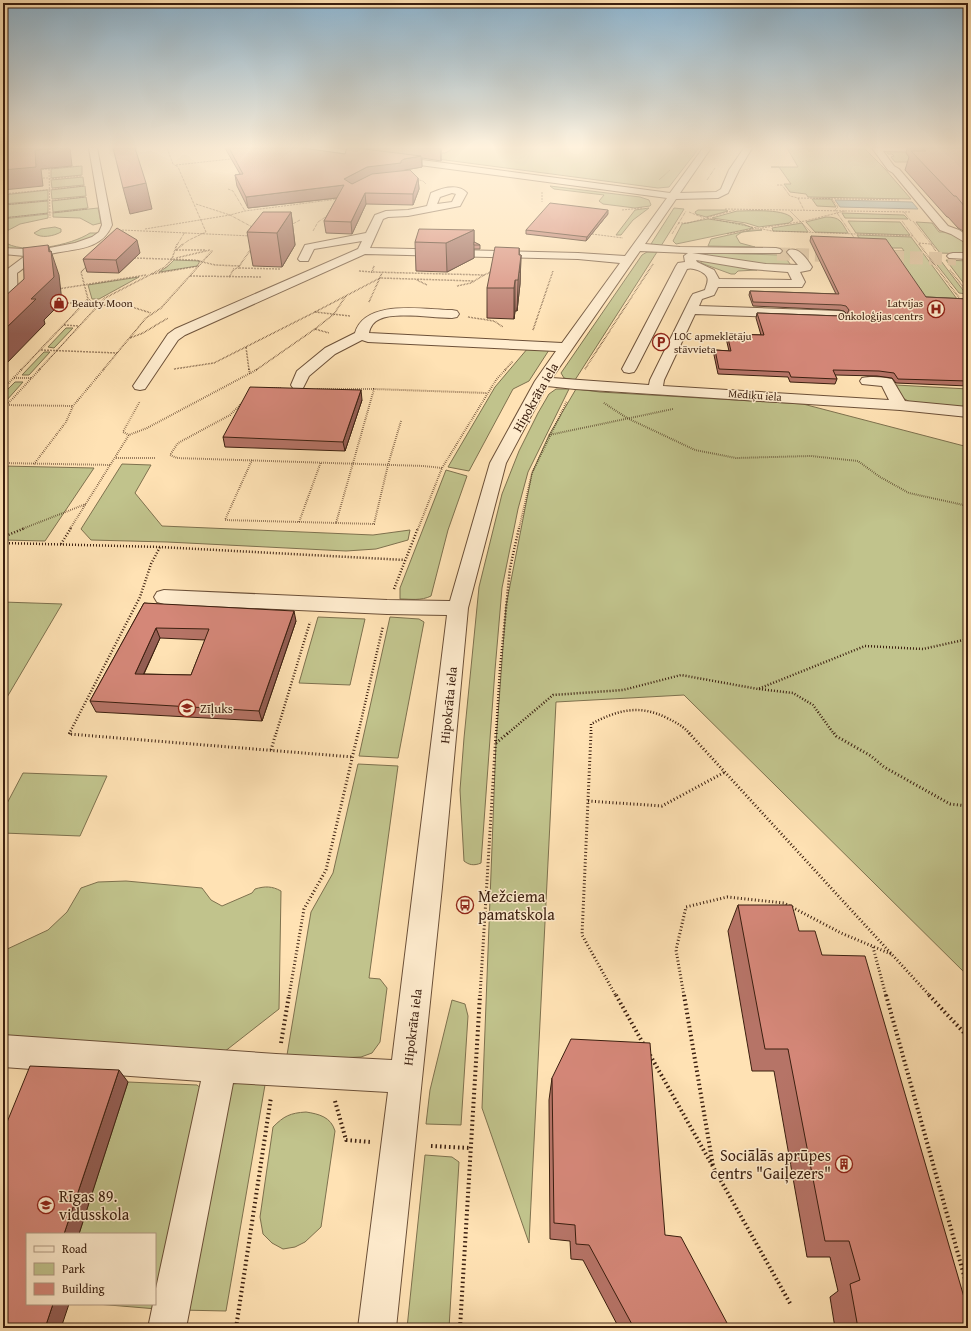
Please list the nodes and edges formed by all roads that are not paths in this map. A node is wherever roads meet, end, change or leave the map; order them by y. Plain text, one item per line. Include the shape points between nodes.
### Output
1 (104, 210) edge
2 (421, 210) edge
3 (664, 210) edge
4 (929, 210) edge
5 (107, 226) junction
6 (94, 227) dead end
7 (370, 236) junction
8 (968, 241) edge
9 (638, 247) junction
10 (3, 251) edge
11 (359, 252) junction
12 (777, 252) tunnel mouth
13 (793, 252) dead end
14 (34, 255) junction
15 (688, 255) junction
16 (628, 260) junction
17 (792, 268) junction
18 (714, 283) junction
19 (692, 310) junction
20 (3, 312) edge
21 (452, 314) road end
22 (839, 315) edge
23 (362, 335) junction
24 (566, 347) junction
25 (638, 352) junction
26 (669, 356) junction
27 (629, 369) dead end
28 (542, 381) junction
29 (867, 381) dead end
30 (298, 385) road end
31 (140, 386) road end
32 (655, 390) junction
33 (900, 405) junction
34 (968, 412) edge
35 (164, 598) dead end
36 (458, 608) junction
37 (3, 1051) edge
38 (220, 1066) junction
39 (406, 1078) junction
40 (167, 1328) edge
41 (377, 1328) edge

1 - 5 street
2 - 7 street via 379,217
3 - 9 street, Hipokrāta iela
4 - 8 street via 944,228
5 - 6 street
5 - 14 street via 102,235 91,241
7 - 11 street
7 - 11 street via 318,244 309,247 305,256
9 - 15 street
9 - 16 street, Hipokrāta iela
10 - 14 street
11 - 16 street
11 - 31 street via 180,332
12 - 15 street via 700,252
13 - 17 street via 806,267
14 - 20 street via 10,272 12,302
15 - 17 street
15 - 18 street via 709,270
15 - 25 street
16 - 24 street, Hipokrāta iela
17 - 18 street via 798,284
18 - 19 street via 710,292 697,297
19 - 22 street
19 - 26 street
21 - 23 street via 379,314 371,318
23 - 24 street via 368,338
23 - 30 street via 330,351 302,374
24 - 28 street, Hipokrāta iela
25 - 26 street
25 - 27 street
26 - 32 street
28 - 32 street, Mediķu iela
28 - 36 street, Hipokrāta iela via 498,463
29 - 33 street via 887,382
32 - 33 street, Mediķu iela
33 - 34 street, Mediķu iela
35 - 36 street
36 - 39 street, Hipokrāta iela
37 - 38 street
38 - 39 street via 275,1088
38 - 40 street
39 - 41 street, Hipokrāta iela

